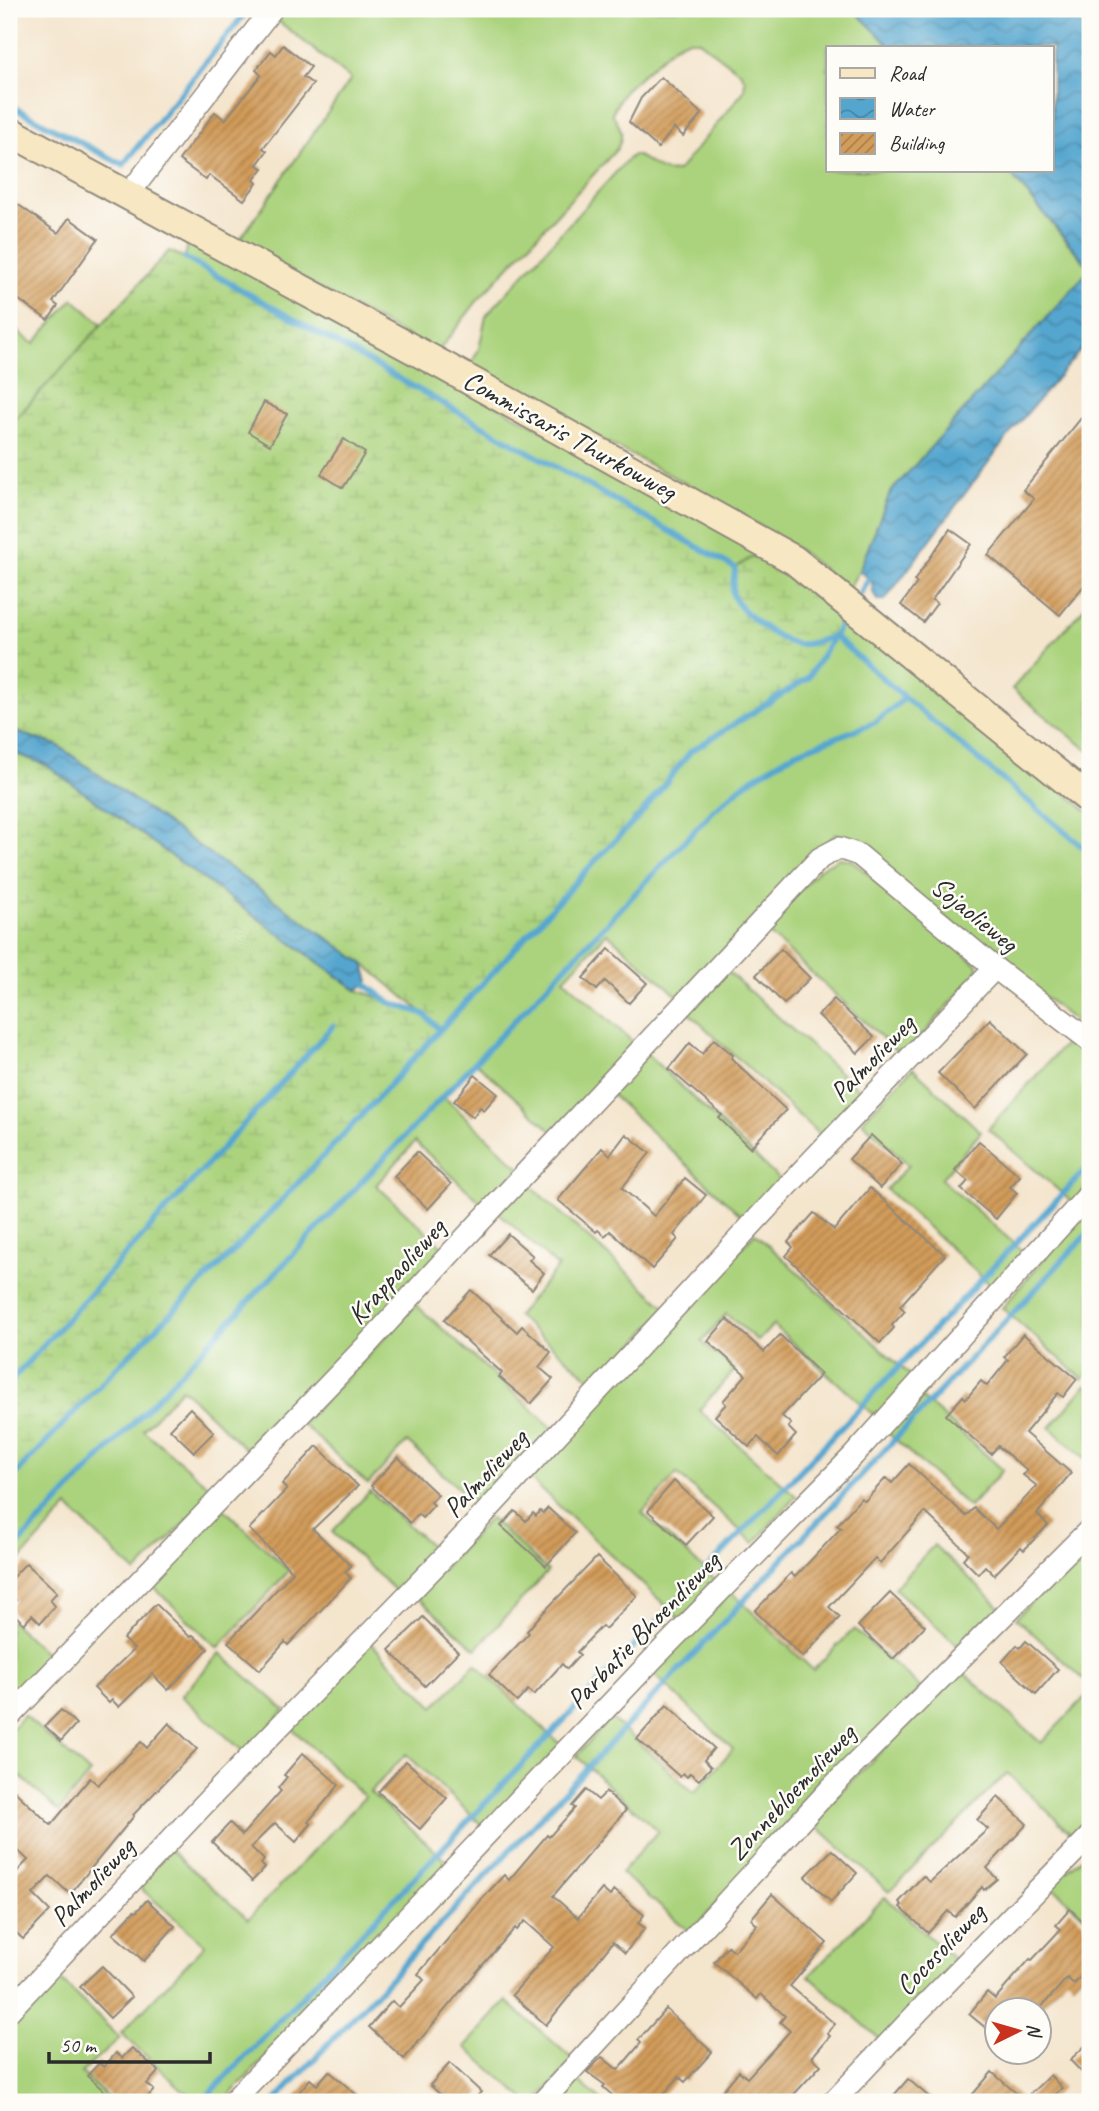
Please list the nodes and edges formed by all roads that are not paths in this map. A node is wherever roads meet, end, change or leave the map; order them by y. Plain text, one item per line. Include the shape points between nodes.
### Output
1 (272, 9) edge
2 (9, 131) edge
3 (128, 195) junction
4 (1090, 800) edge
5 (820, 858) joint
6 (995, 968) junction
7 (1090, 1041) edge
8 (1090, 1193) edge
9 (1090, 1529) edge
10 (9, 1717) edge
11 (1090, 1836) edge
12 (9, 2011) edge
13 (232, 2102) edge
14 (542, 2102) edge
15 (833, 2102) edge

1 - 3 street
2 - 3 main road, Commissaris Thurkowweg
3 - 4 main road, Commissaris Thurkowweg via 794,560
5 - 6 street, Sojaolieweg via 839,848 859,855
5 - 10 street, Krappaolieweg via 364,1348
6 - 7 street, Sojaolieweg
6 - 12 street, Palmolieweg via 446,1555
8 - 13 street, Parbatie Bhoendieweg via 852,1456
9 - 14 street, Zonnebloemolieweg via 831,1788
11 - 15 street, Cocosolieweg

